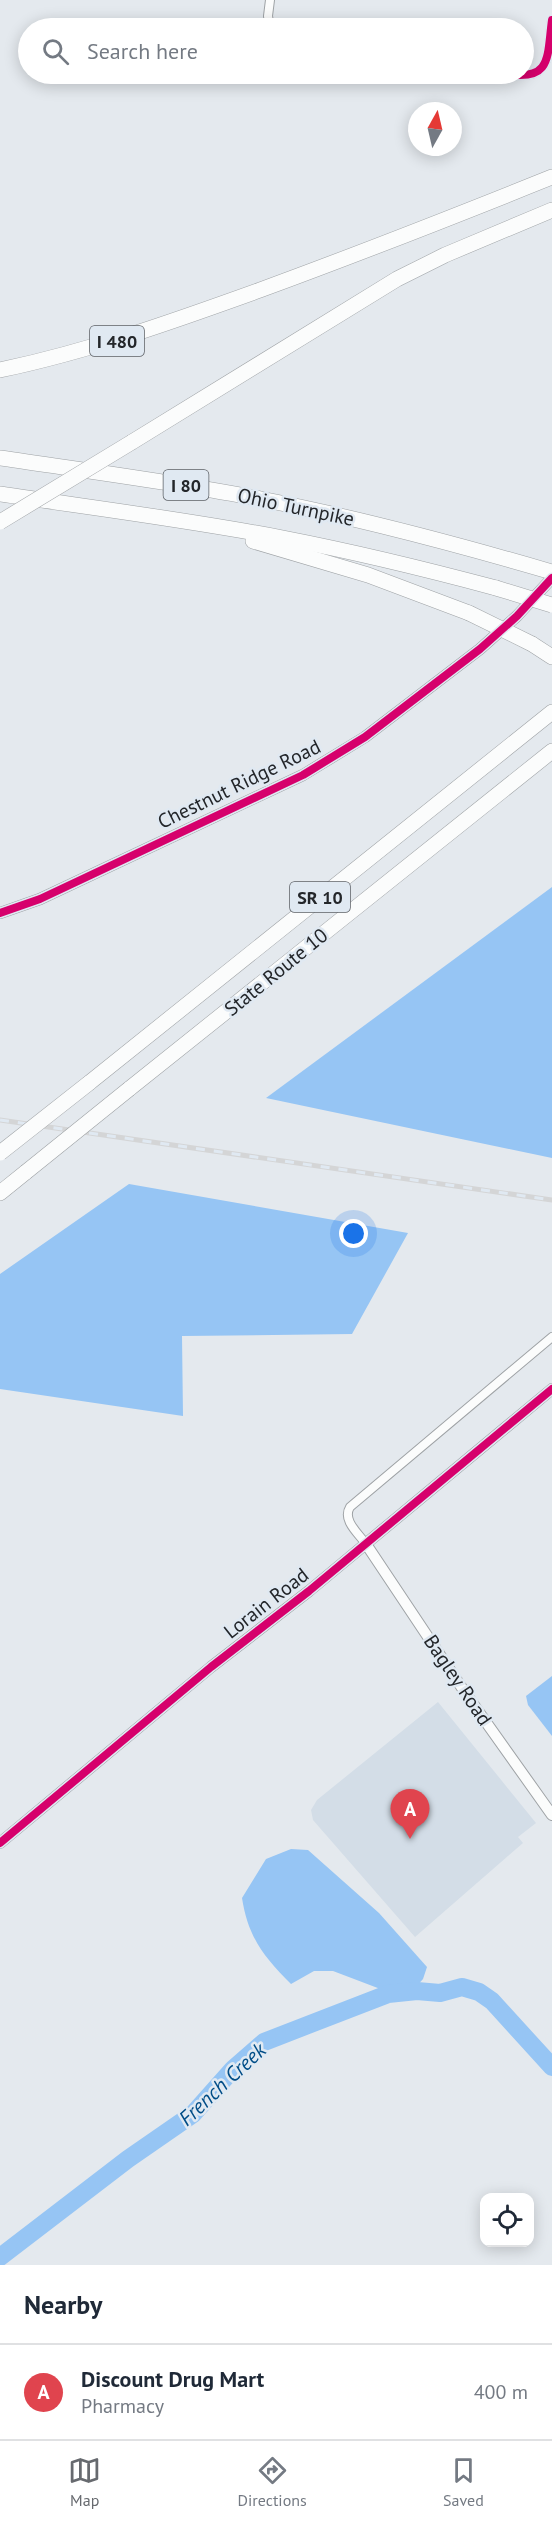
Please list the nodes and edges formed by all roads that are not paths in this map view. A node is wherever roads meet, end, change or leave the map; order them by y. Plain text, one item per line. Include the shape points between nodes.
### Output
1 (270, 0) edge
2 (268, 18) edge
3 (552, 20) edge
4 (534, 74) edge
5 (552, 177) edge
6 (552, 210) edge
7 (0, 370) edge
8 (0, 458) edge
9 (0, 494) edge
10 (0, 522) edge
11 (215, 525) junction
12 (521, 560) junction
13 (552, 563) edge
14 (552, 573) edge
15 (552, 578) edge
16 (552, 605) edge
17 (552, 657) edge
18 (552, 712) edge
19 (552, 751) edge
20 (0, 913) edge
21 (0, 1153) edge
22 (0, 1193) edge
23 (552, 1338) edge
24 (552, 1389) edge
25 (366, 1544) junction
26 (552, 1815) edge
27 (0, 1843) edge

1 - 2 street
3 - 4 street via 544,66
5 - 7 highway, I 480 via 150,330
6 - 10 highway, bridge via 445,255 389,284
8 - 12 highway, Ohio Turnpike / I 80 via 261,499
9 - 11 highway, Ohio Turnpike / I 80
11 - 16 highway, Ohio Turnpike / I 80, bridge via 391,561
11 - 17 highway, bridge via 233,535 368,575 469,613
12 - 13 highway
12 - 14 highway
15 - 20 street, Chestnut Ridge Road via 517,616 446,676 365,736 303,775 40,899
18 - 21 highway, State Route 10 / SR 10, bridge
19 - 22 highway, State Route 10 / SR 10, bridge
23 - 25 street via 350,1507 347,1518
24 - 25 street, Lorain Road
25 - 26 street, Bagley Road
25 - 27 street, Lorain Road via 211,1666

